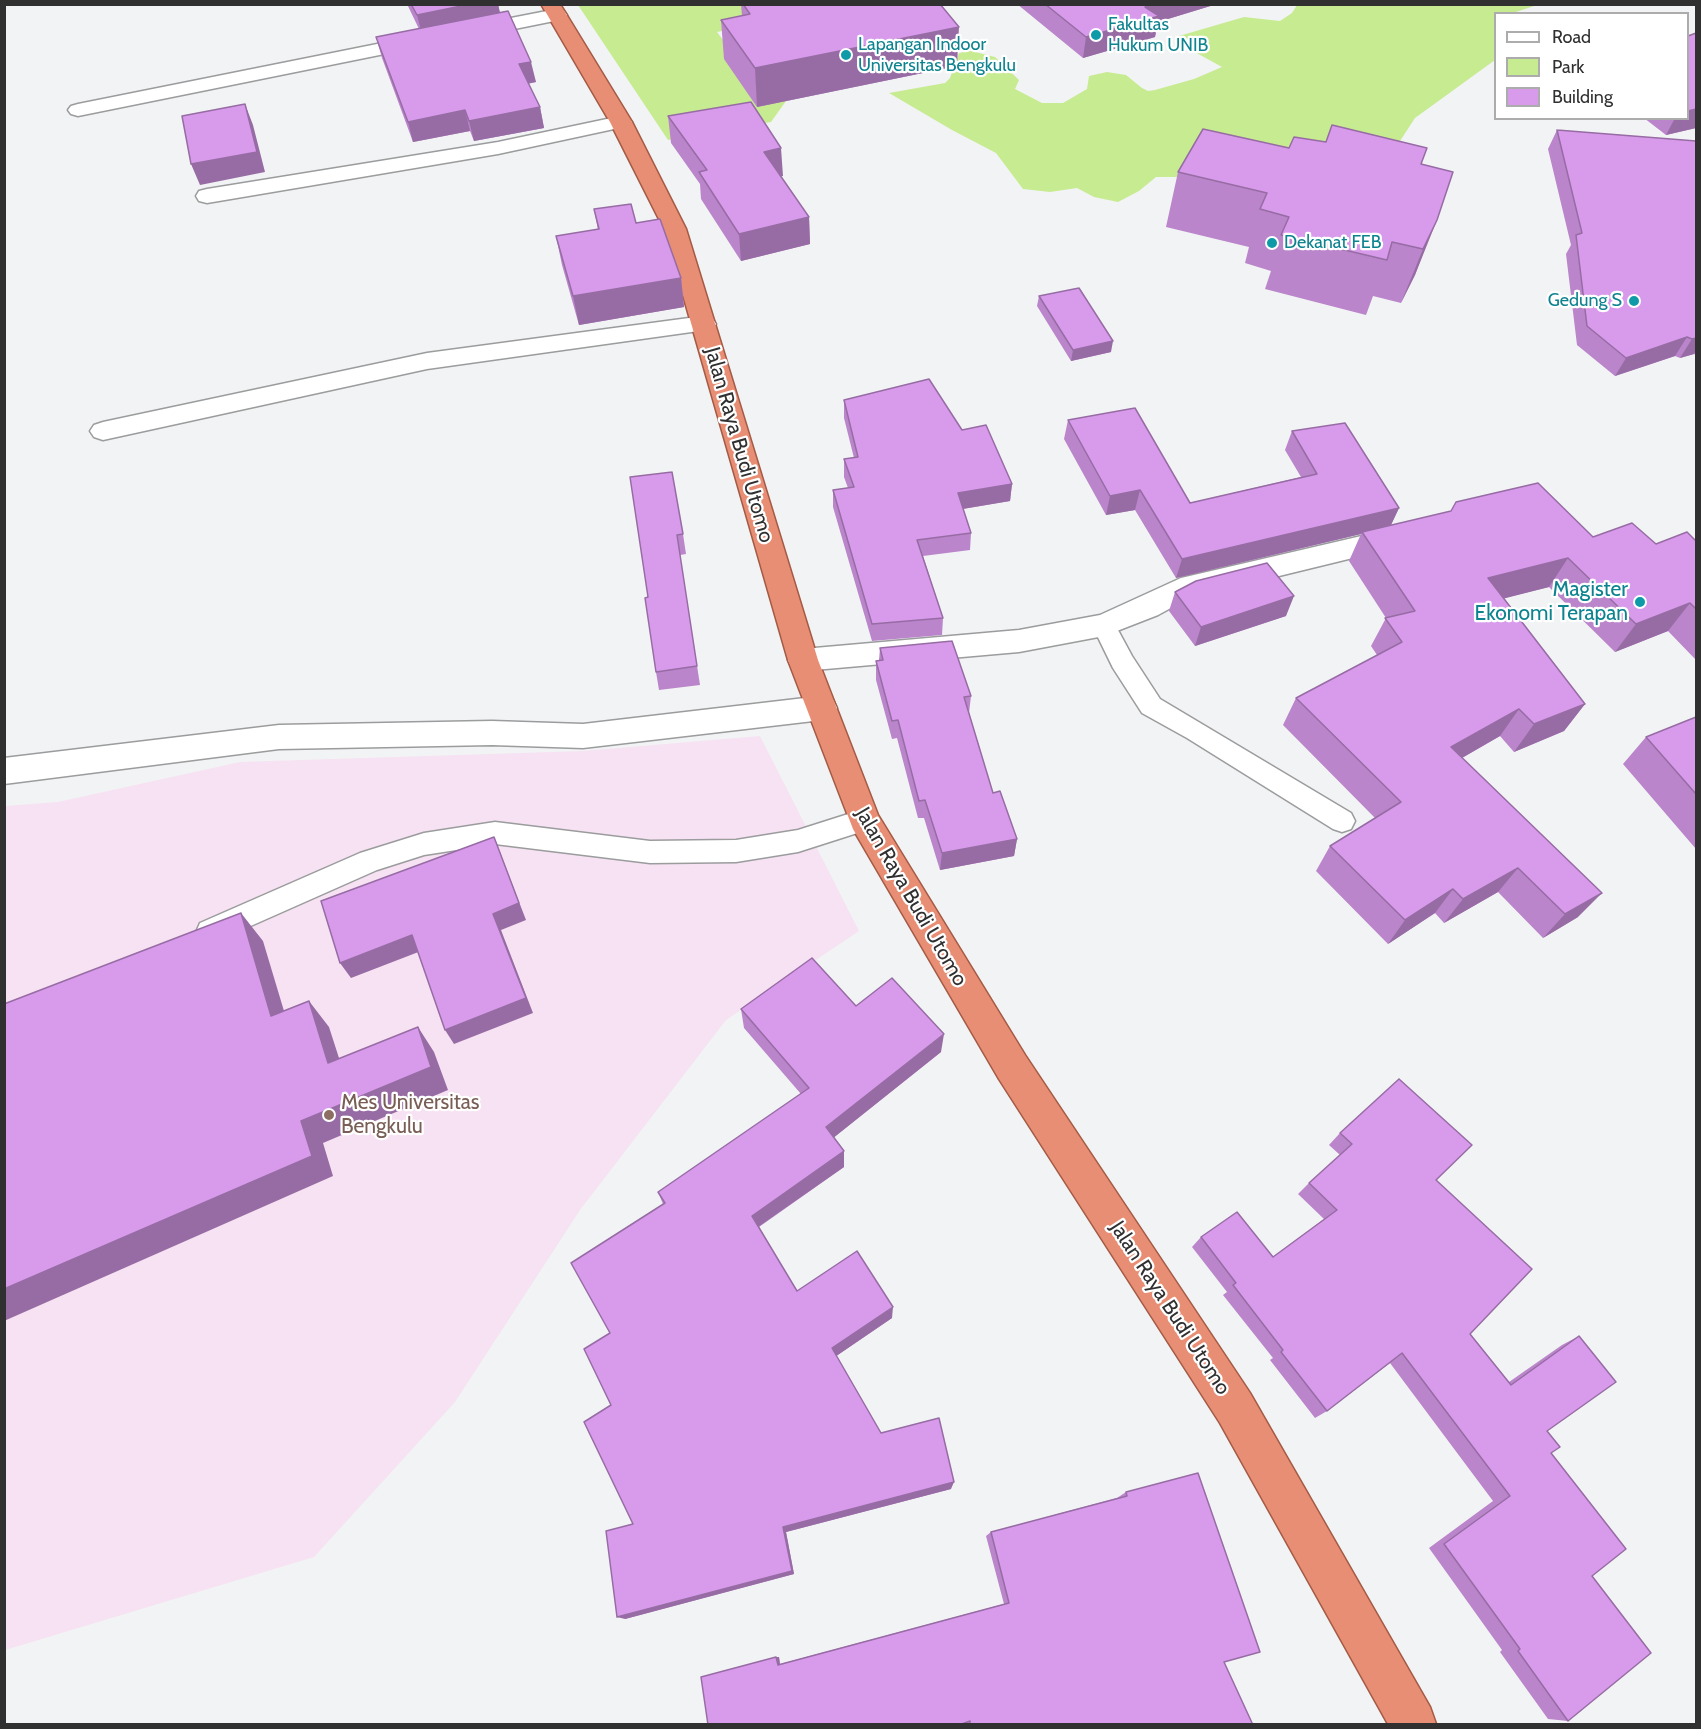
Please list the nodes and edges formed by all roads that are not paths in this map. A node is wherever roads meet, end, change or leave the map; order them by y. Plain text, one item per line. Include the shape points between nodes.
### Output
1 (553, 10) edge
2 (78, 110) dead end
3 (621, 122) junction
4 (207, 196) dead end
5 (704, 324) junction
6 (103, 431) dead end
7 (1425, 531) edge
8 (1104, 625) junction
9 (803, 660) junction
10 (822, 708) junction
11 (4, 771) edge
12 (864, 820) junction
13 (1342, 821) dead end
14 (186, 942) edge
15 (1413, 1725) edge

1 - 2 street via 446,37
1 - 3 highway, Jalan Raya Budi Utomo
3 - 4 street via 498,148
3 - 5 highway, Jalan Raya Budi Utomo via 675,229
5 - 6 street via 427,361
5 - 9 highway, Jalan Raya Budi Utomo
7 - 8 street via 1182,589
8 - 9 street via 1019,641
8 - 13 lane via 1151,706
9 - 10 highway, Jalan Raya Budi Utomo
10 - 11 street via 583,736 492,733 279,737
10 - 12 highway, Jalan Raya Budi Utomo
12 - 14 lane via 798,841 690,854 495,833 424,844 370,861
12 - 15 highway, Jalan Raya Budi Utomo via 1012,1067 1235,1408

